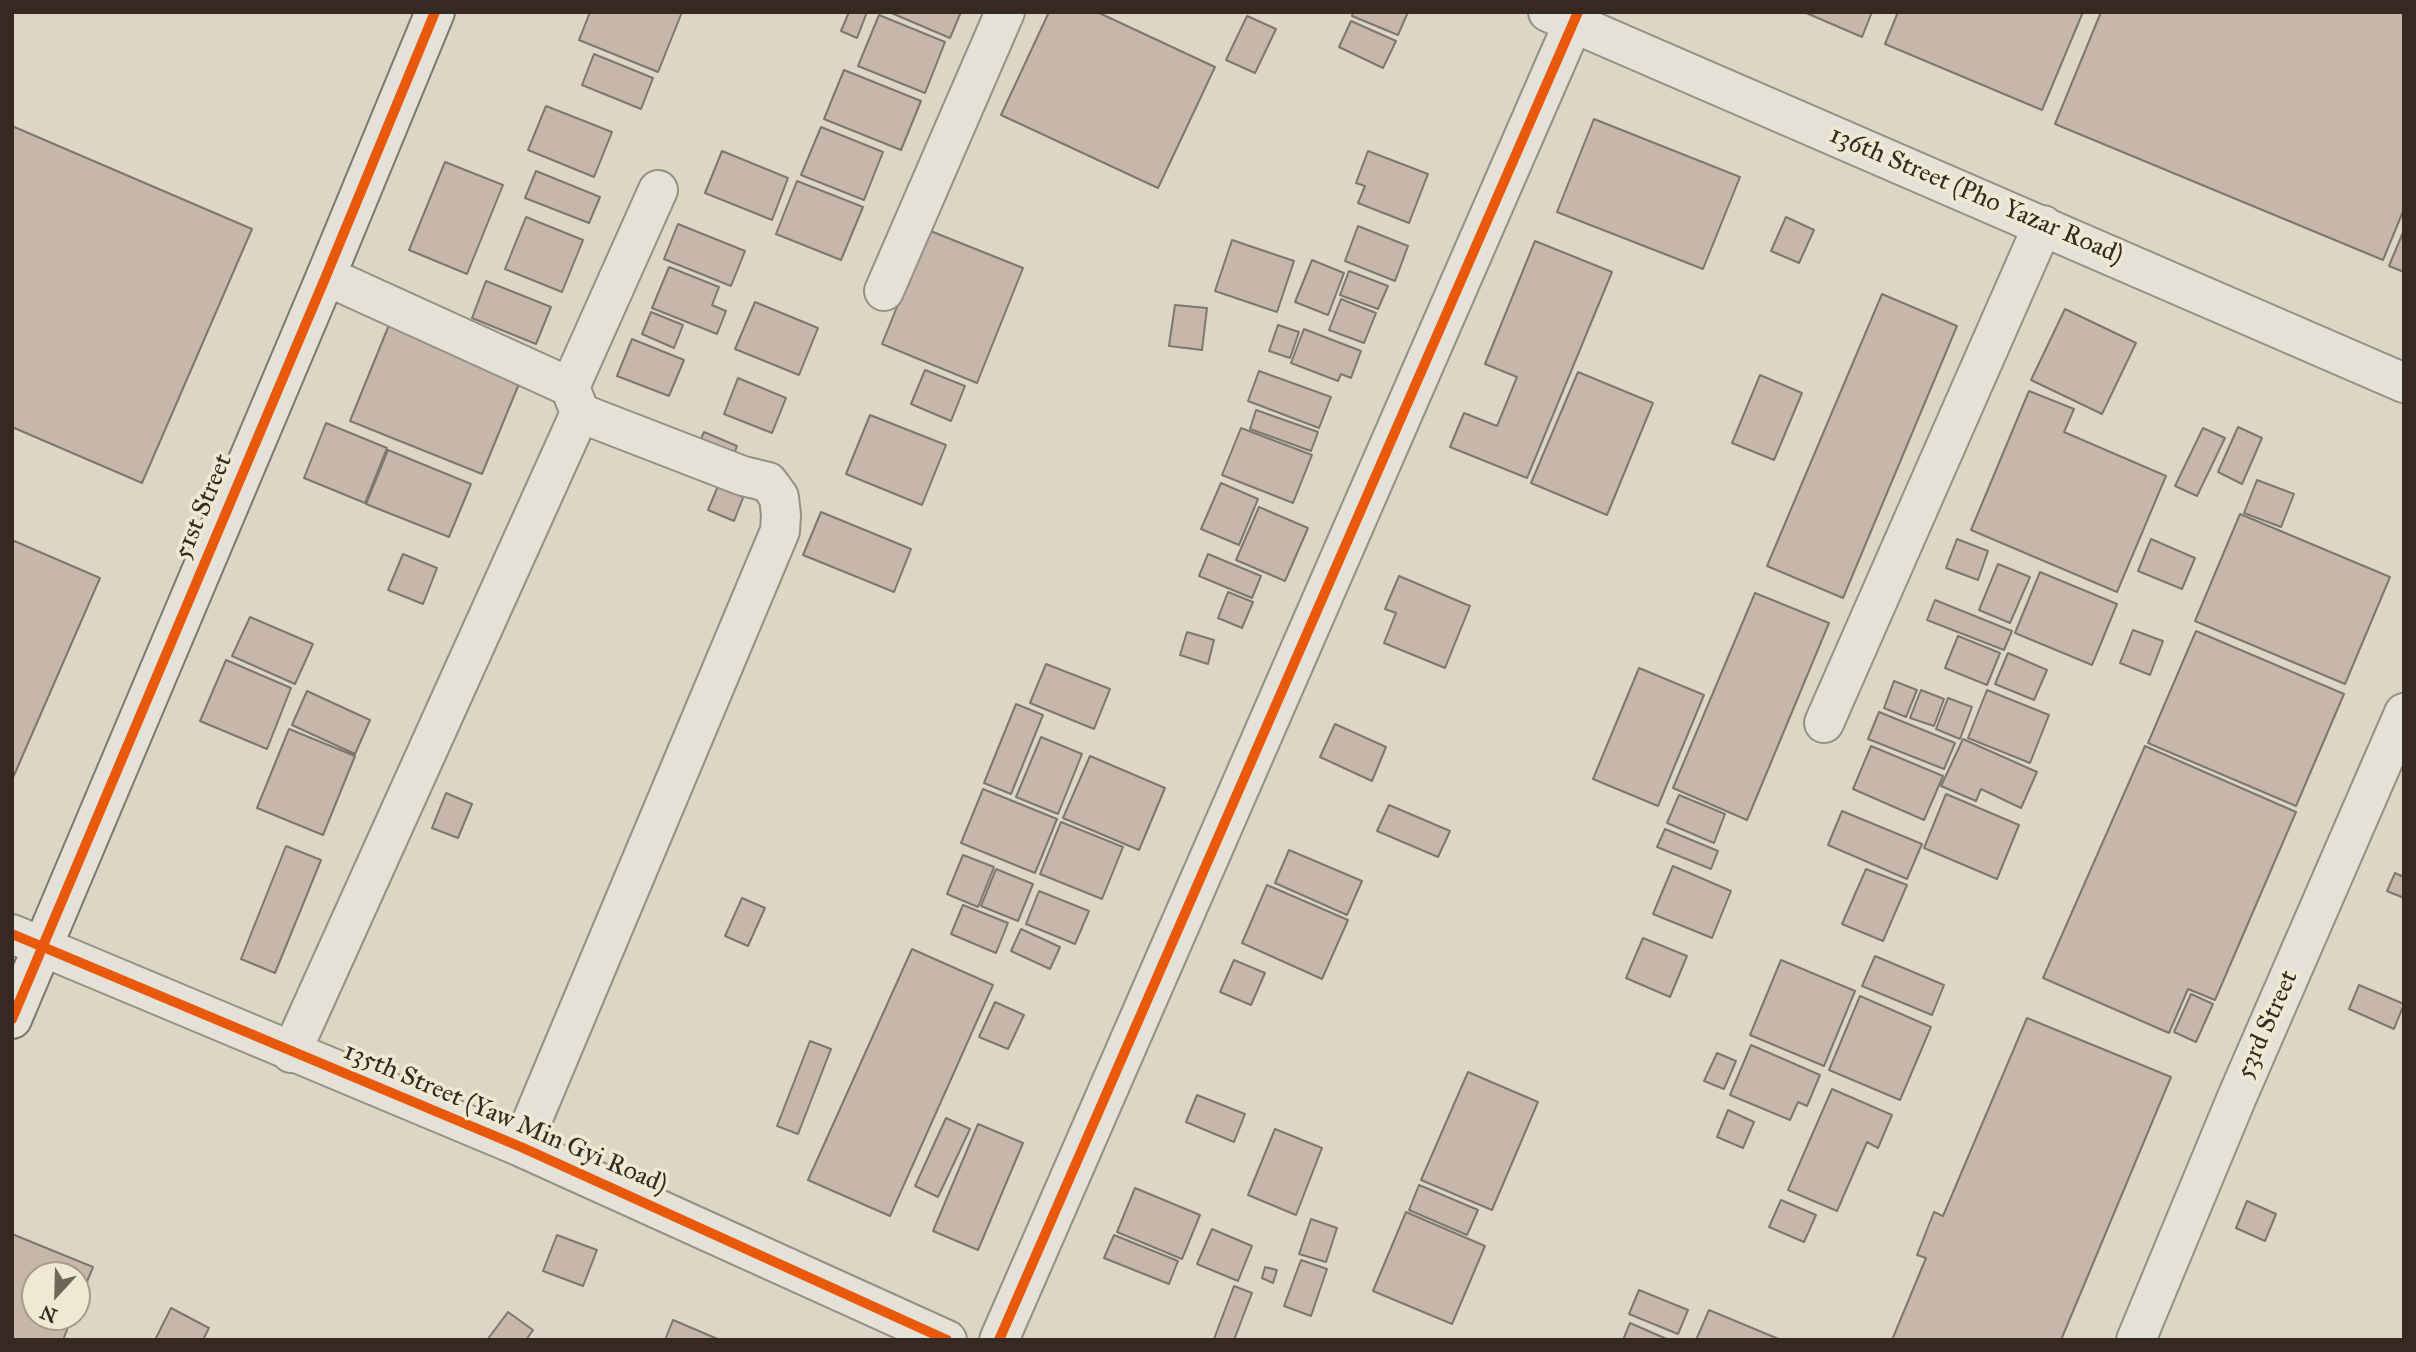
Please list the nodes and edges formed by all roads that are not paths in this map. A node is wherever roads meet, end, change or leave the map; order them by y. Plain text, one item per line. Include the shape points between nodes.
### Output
1 (435, 12) edge
2 (1004, 12) edge
3 (1566, 16) edge
4 (657, 190) dead end
5 (2043, 225) junction
6 (327, 275) junction
7 (884, 291) dead end
8 (2404, 383) edge
9 (575, 400) junction
10 (2404, 713) edge
11 (1824, 723) dead end
12 (28, 940) edge
13 (12, 1019) edge
14 (292, 1052) junction
15 (522, 1147) junction
16 (947, 1340) edge
17 (999, 1340) edge
18 (2136, 1340) edge

1 - 6 street, 51st Street
2 - 7 street
3 - 5 street, 136th Street (Pho Yazar Road)
3 - 17 street
4 - 9 street
5 - 8 street, 136th Street (Pho Yazar Road)
5 - 11 street
6 - 9 street
6 - 12 street, 51st Street
9 - 14 street
9 - 15 street via 743,476 768,482 779,497 781,515 774,544
10 - 18 street, 53rd Street
12 - 13 street, 51st Street
12 - 14 street, 135th Street (Yaw Min Gyi Road)
14 - 15 street, 135th Street (Yaw Min Gyi Road)
15 - 16 street, 135th Street (Yaw Min Gyi Road)

